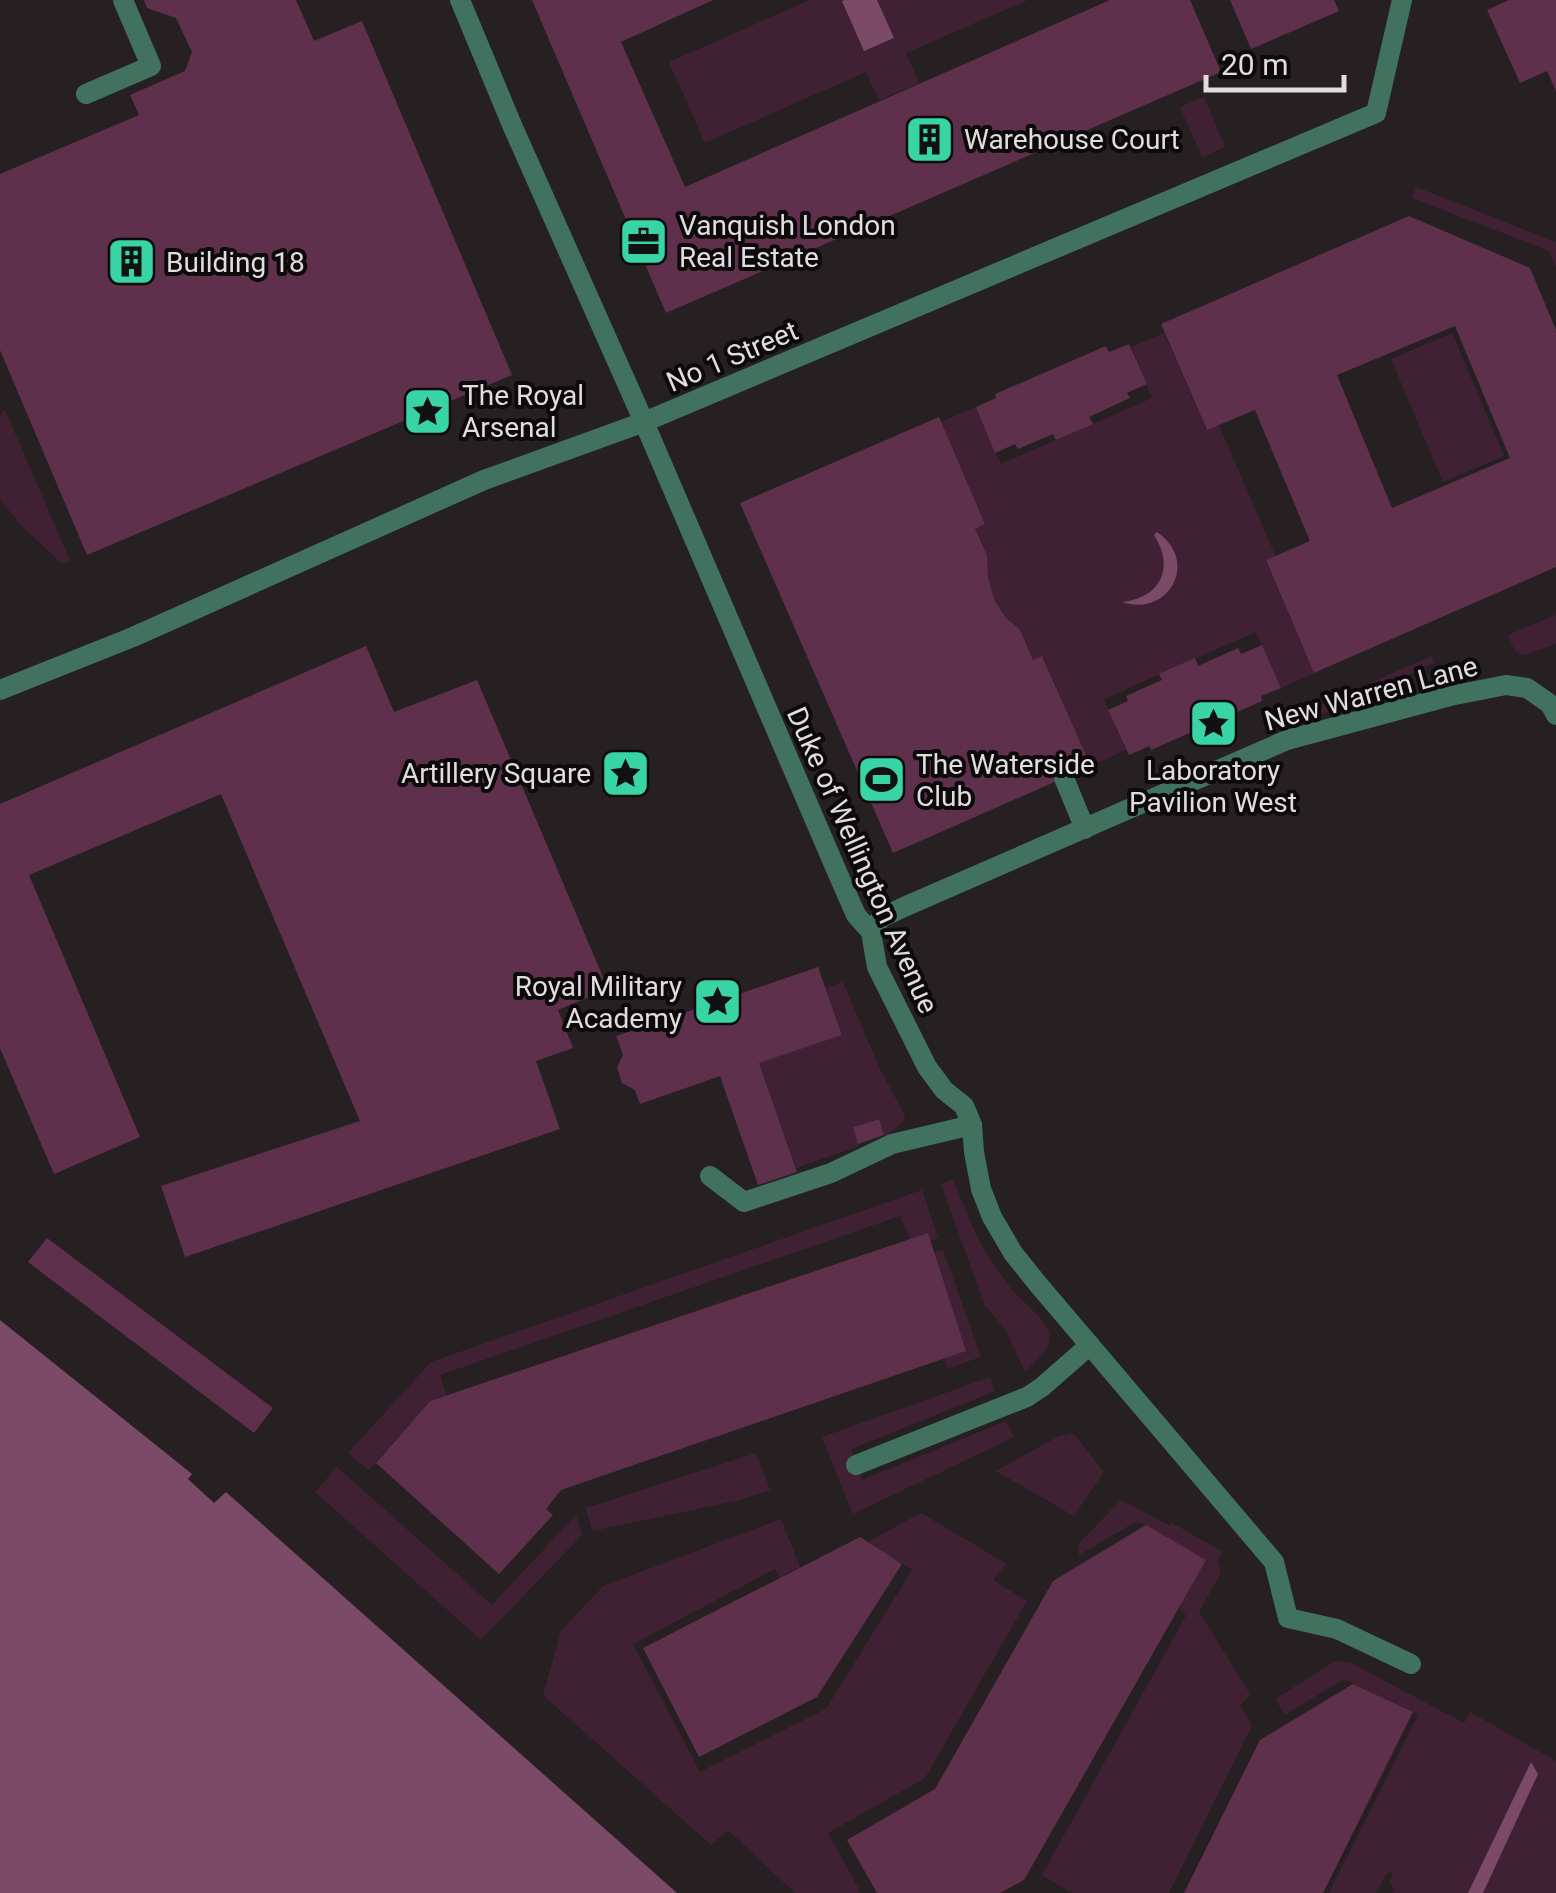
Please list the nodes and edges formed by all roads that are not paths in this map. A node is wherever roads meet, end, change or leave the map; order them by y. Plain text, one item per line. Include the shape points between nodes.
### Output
1 (123, 0) edge
2 (460, 0) edge
3 (1402, 0) edge
4 (86, 94) dead end
5 (644, 422) junction
6 (0, 690) edge
7 (1556, 715) edge
8 (1064, 778) dead end
9 (1085, 829) junction
10 (871, 932) junction
11 (972, 1125) junction
12 (710, 1176) dead end
13 (1090, 1345) junction
14 (856, 1464) dead end
15 (1411, 1664) dead end

1 - 4 street via 152,66
2 - 5 street, Duke of Wellington Avenue
3 - 5 street, No 1 Street via 1376,114
5 - 6 street, No 1 Street via 484,480
5 - 10 street, Duke of Wellington Avenue via 856,915
7 - 9 street, New Warren Lane via 1527,688 1506,685 1450,696 1287,740
8 - 9 street
9 - 10 street, New Warren Lane via 881,918
10 - 11 street, Duke of Wellington Avenue via 877,968 927,1067 964,1106
11 - 12 street via 892,1144 831,1174 744,1202
11 - 13 street via 992,1217 1013,1253
13 - 14 street via 1027,1397
13 - 15 street via 1274,1562 1288,1618 1337,1628

